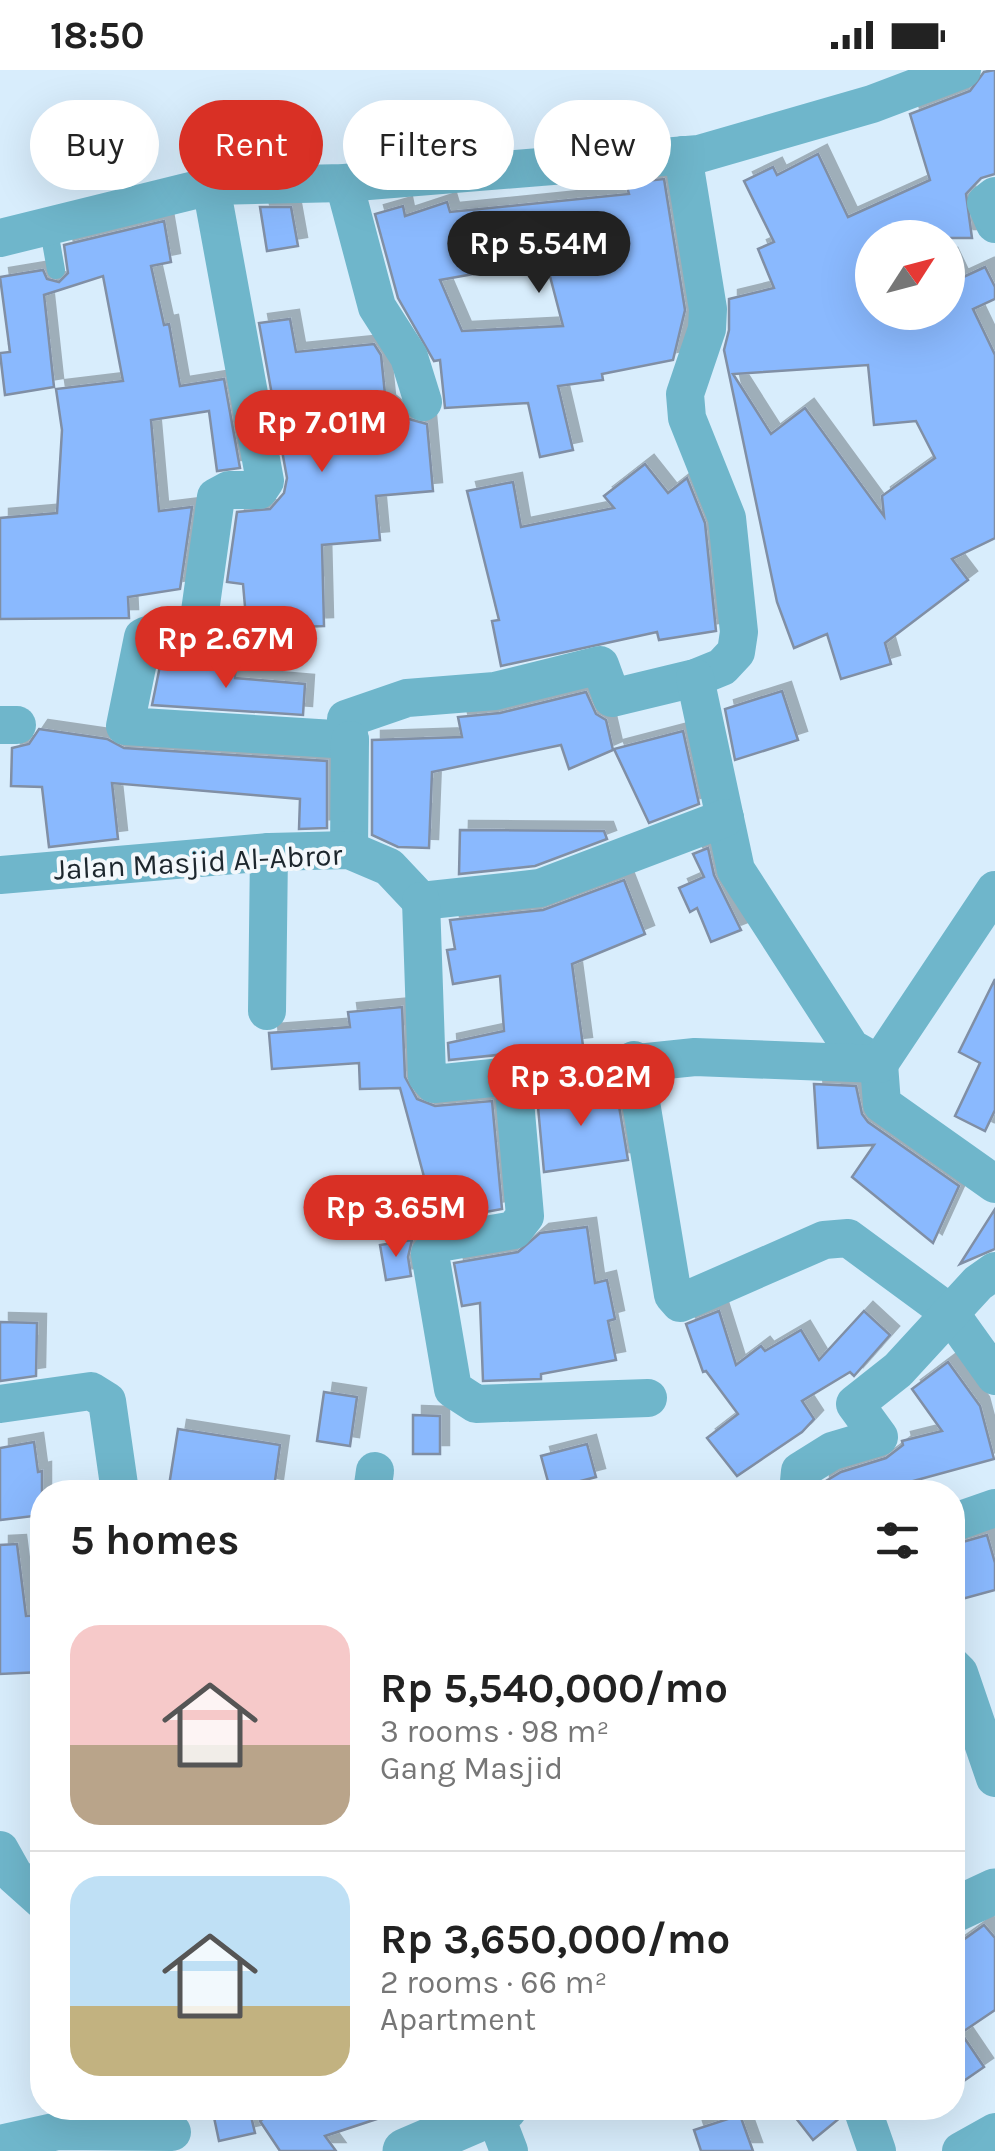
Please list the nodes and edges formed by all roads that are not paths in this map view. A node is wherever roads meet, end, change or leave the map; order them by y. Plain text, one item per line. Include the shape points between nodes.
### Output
1 (962, 70) edge
2 (683, 155) junction
3 (514, 168) edge
4 (196, 190) edge
5 (213, 190) edge
6 (346, 190) edge
7 (995, 196) edge
8 (995, 224) edge
9 (48, 226) junction
10 (0, 238) edge
11 (56, 270) dead end
12 (423, 402) dead end
13 (694, 678) junction
14 (350, 740) junction
15 (724, 818) junction
16 (349, 850) junction
17 (268, 852) junction
18 (0, 875) edge
19 (995, 890) edge
20 (421, 901) junction
21 (267, 1011) dead end
22 (634, 1060) junction
23 (878, 1064) junction
24 (513, 1078) junction
25 (995, 1184) edge
26 (995, 1271) edge
27 (950, 1313) junction
28 (995, 1376) edge
29 (648, 1398) dead end
30 (0, 1404) edge
31 (118, 1480) edge
32 (799, 1480) edge
33 (995, 1508) edge
34 (965, 1518) edge
35 (965, 1691) edge
36 (995, 1778) edge
37 (0, 1850) edge
38 (30, 1889) edge
39 (995, 1891) edge
40 (965, 1906) edge
41 (866, 2120) edge
42 (503, 2124) edge
43 (174, 2130) edge
44 (995, 2132) edge
45 (0, 2144) edge
46 (405, 2151) edge
47 (877, 2151) edge
48 (962, 2151) edge

1 - 2 street via 872,104
2 - 3 street
2 - 13 street via 708,309 686,418 728,518 739,632 736,652 722,667
4 - 9 street
5 - 14 street via 266,481 259,490 216,496 196,633 143,637 125,726
6 - 12 street via 377,308 409,357
7 - 8 street via 986,203
9 - 10 street
9 - 11 lane
13 - 14 street via 612,698 600,666 495,691 407,698 346,719
13 - 15 street
14 - 16 street
15 - 20 street via 540,888
15 - 23 street via 736,870 851,1048
16 - 17 street, Jalan Masjid Al-Abror
16 - 20 street, Jalan Masjid Al-Abror via 389,867
17 - 18 street, Jalan Masjid Al-Abror
17 - 21 street
19 - 23 street
20 - 24 street via 427,1076 434,1084
22 - 23 street
22 - 24 street
22 - 27 street via 673,1294 680,1303 824,1240 848,1238
23 - 25 street via 882,1104
24 - 29 street via 525,1216 514,1230 439,1243 430,1254 454,1389 476,1404
26 - 27 street
27 - 28 street
27 - 32 street via 856,1404 879,1438 832,1451 800,1471
30 - 31 street via 92,1391 107,1400
33 - 34 street
35 - 36 street
37 - 38 street
39 - 40 street
41 - 47 street
42 - 46 street
43 - 45 street via 58,2131
44 - 48 street

